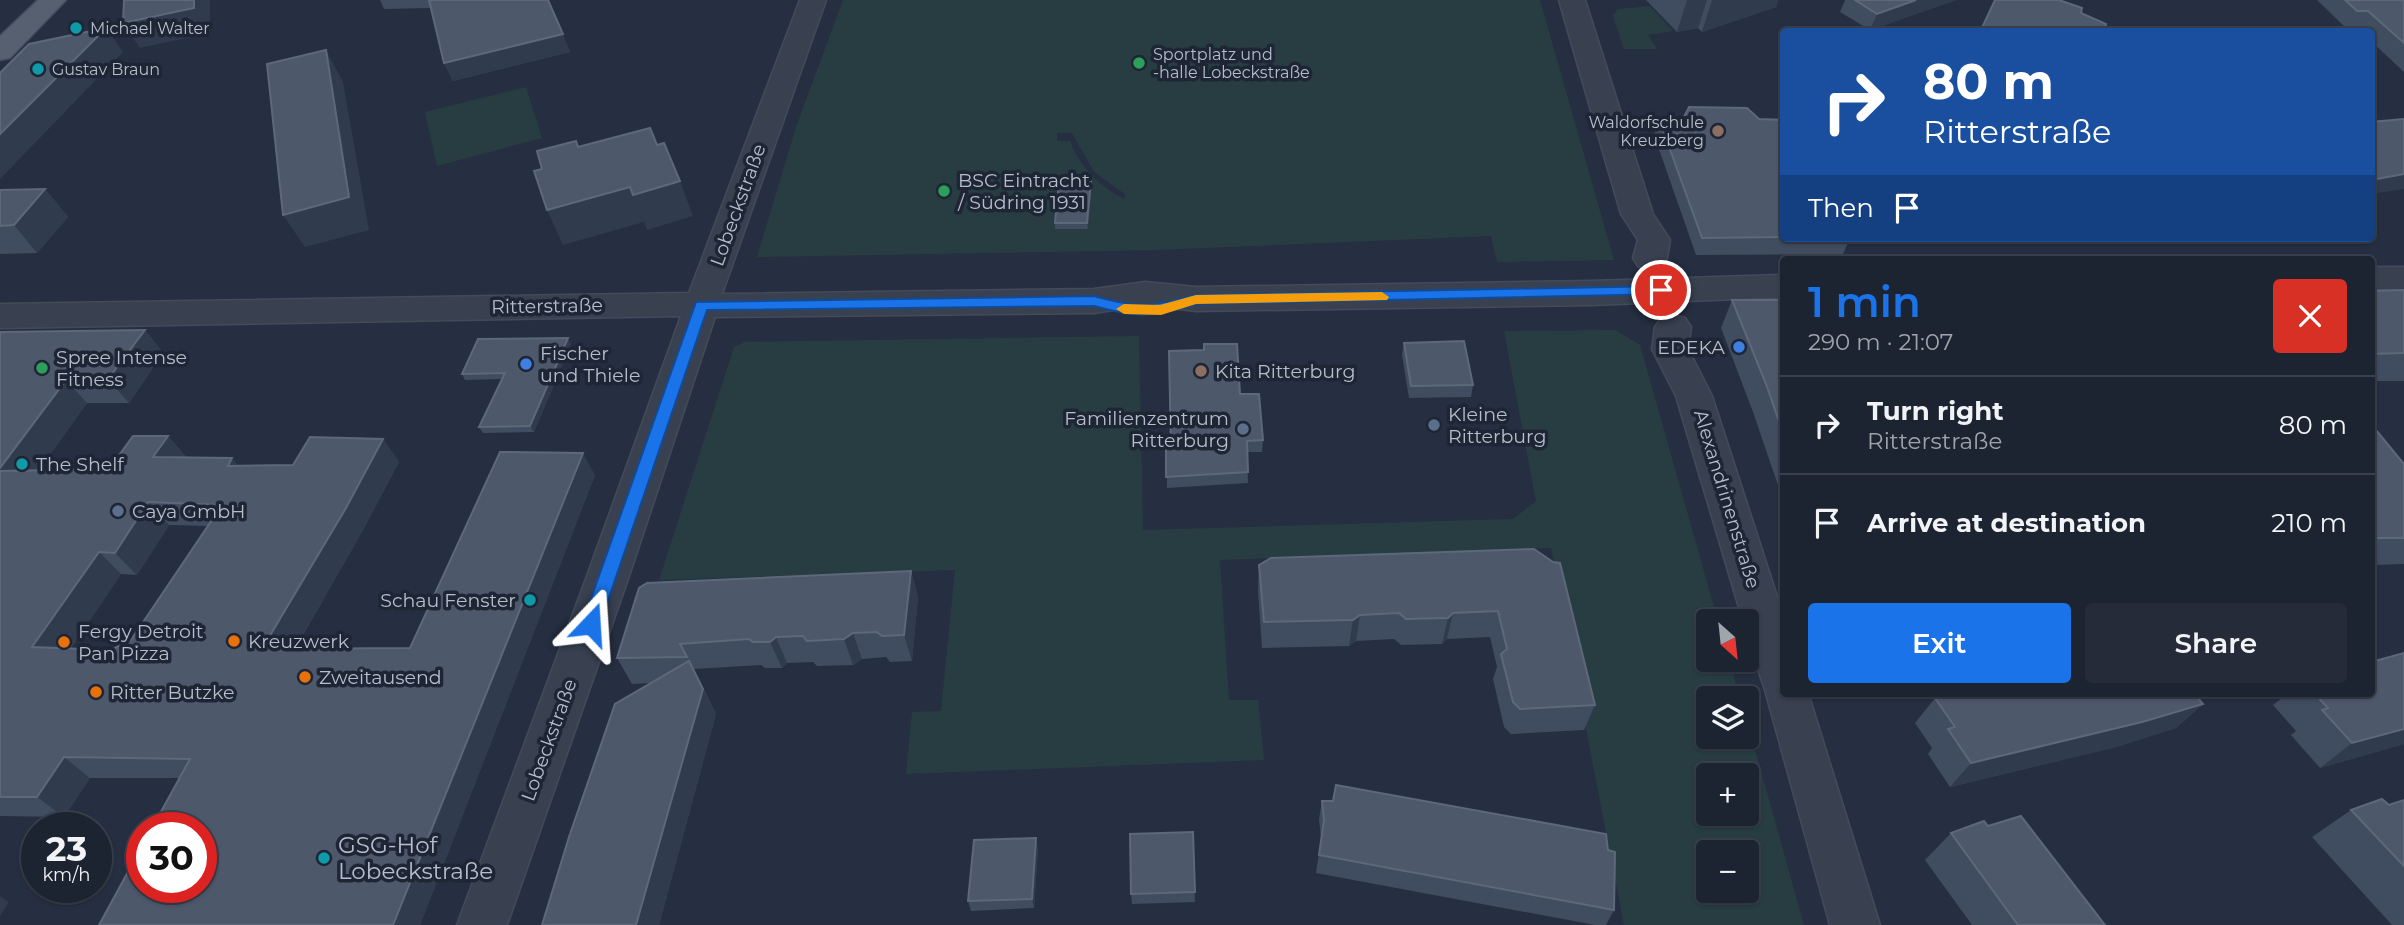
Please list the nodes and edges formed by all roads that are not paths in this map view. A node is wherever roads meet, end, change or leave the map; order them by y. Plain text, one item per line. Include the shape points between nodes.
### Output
1 (53, 0) edge
2 (813, 0) edge
3 (1572, 0) edge
4 (0, 52) edge
5 (2375, 278) edge
6 (2404, 278) edge
7 (1780, 286) edge
8 (1661, 290) junction
9 (701, 305) junction
10 (0, 316) edge
11 (1780, 672) edge
12 (1787, 697) edge
13 (482, 925) edge
14 (1855, 925) edge

1 - 4 main road
2 - 9 street, Lobeckstraße
3 - 8 street, Alexandrinenstraße via 1637,214 1636,239 1650,258
5 - 6 street
7 - 8 street, Ritterstraße
8 - 9 street, Ritterstraße via 1196,299 1161,310 1129,311 1094,301
8 - 11 street, Alexandrinenstraße via 1673,327 1670,349 1694,396
9 - 10 street, Ritterstraße
9 - 13 street, Lobeckstraße
12 - 14 street

